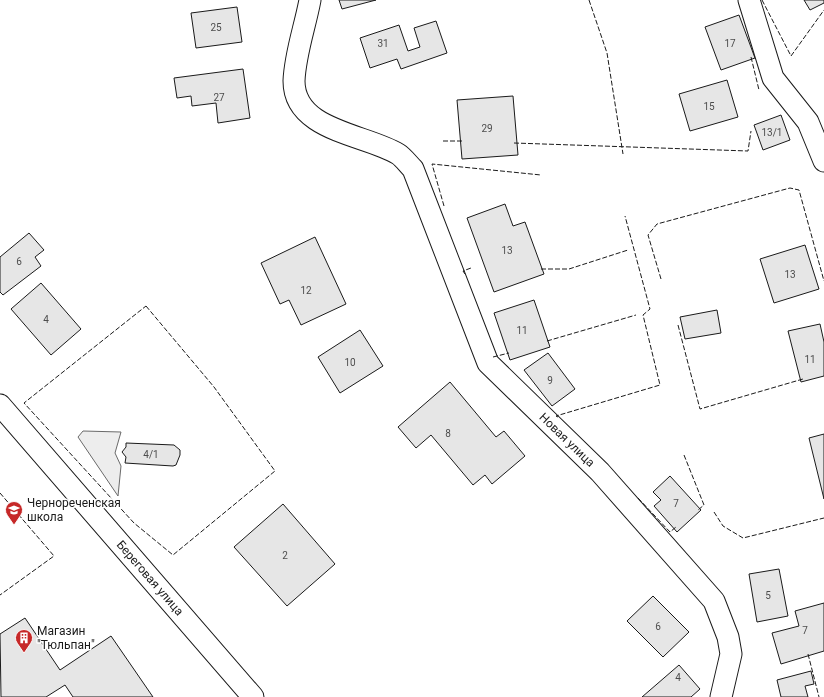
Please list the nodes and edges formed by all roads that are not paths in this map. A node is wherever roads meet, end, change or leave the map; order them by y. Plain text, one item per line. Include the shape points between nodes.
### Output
1 (310, 0) edge
2 (749, 0) edge
3 (824, 161) edge
4 (0, 405) edge
5 (253, 697) edge
6 (721, 697) edge

1 - 6 street, Новая улица via 295,62 294,83 303,108 313,119 327,126 398,154 413,169 488,364 600,472 714,601 728,637 731,654
2 - 3 street via 773,78 808,122
4 - 5 street, Береговая улица

